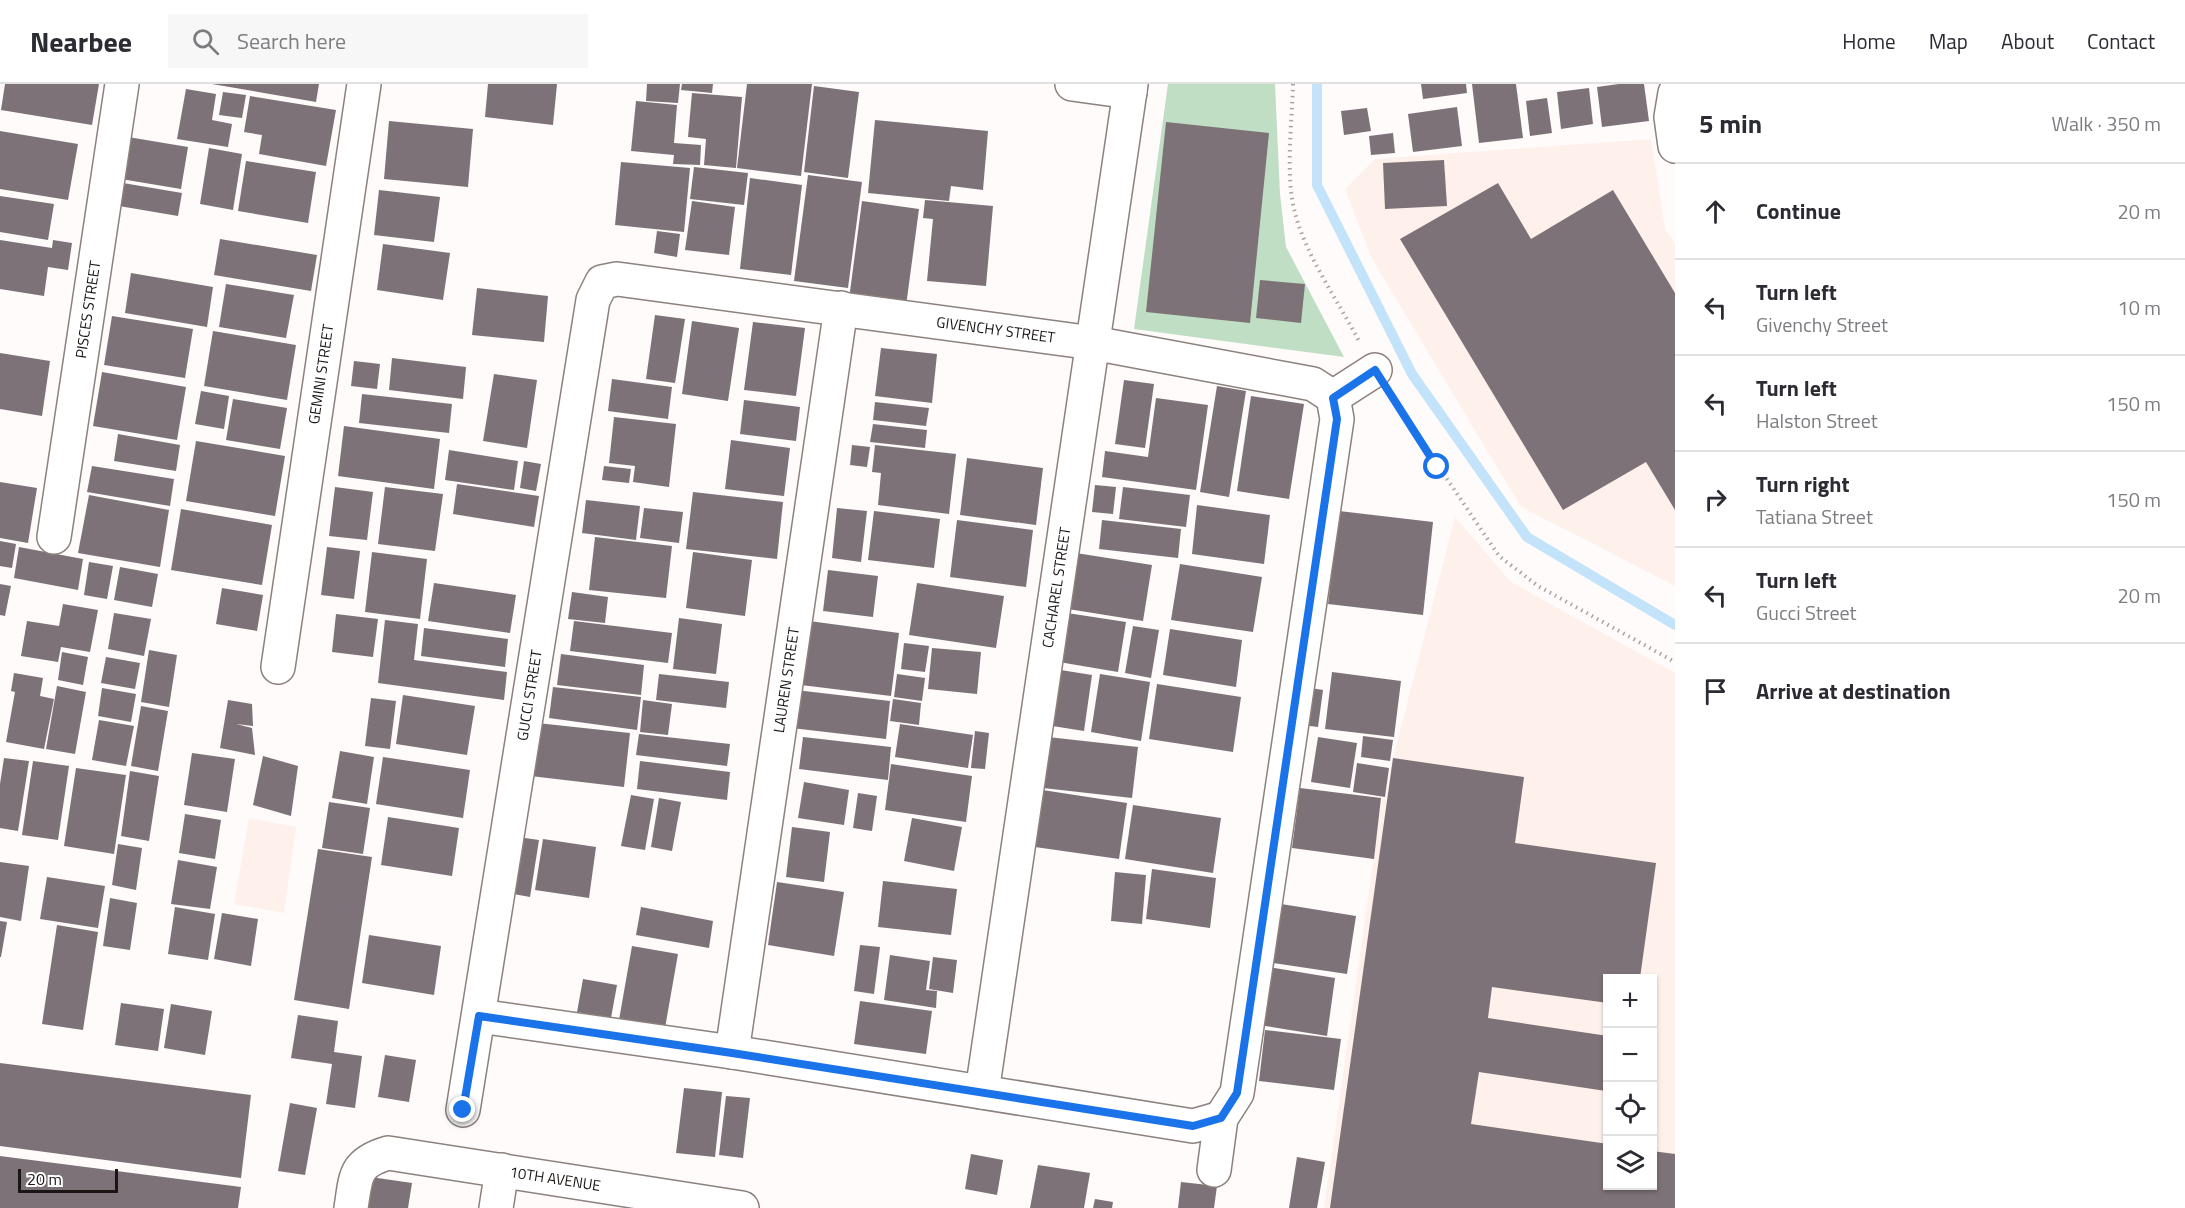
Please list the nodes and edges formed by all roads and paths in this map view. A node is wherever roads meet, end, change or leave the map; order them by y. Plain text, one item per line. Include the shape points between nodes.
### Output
1 (122, 84) edge
2 (364, 84) edge
3 (1071, 84) edge
4 (1293, 84) edge
5 (1131, 88) edge
6 (1675, 93) edge
7 (1675, 146) edge
8 (602, 282) joint
9 (841, 308) junction
10 (1093, 344) junction
11 (1375, 370) junction
12 (1333, 398) junction
13 (54, 537) dead end
14 (1675, 662) edge
15 (278, 667) dead end
16 (479, 1016) junction
17 (732, 1053) junction
18 (982, 1092) junction
19 (463, 1110) dead end
20 (1221, 1118) junction
21 (502, 1170) junction
22 (1214, 1170) dead end
23 (351, 1208) edge
24 (496, 1208) edge
25 (742, 1208) edge

1 - 13 street, PISCES STREET
2 - 15 street, GEMINI STREET
3 - 5 street
4 - 11 path via 1294,212 1307,246
5 - 10 street, CACHAREL STREET
6 - 7 street via 1671,117
8 - 9 street, GIVENCHY STREET via 617,279
8 - 16 street, GUCCI STREET via 593,300
9 - 10 street, GIVENCHY STREET
9 - 17 street, LAUREN STREET
10 - 12 street, GIVENCHY STREET via 1312,384
10 - 18 street, CACHAREL STREET
11 - 12 street
11 - 14 path via 1499,556 1538,586
12 - 20 street via 1337,419 1237,1093
16 - 17 street
16 - 19 street, GUCCI STREET
17 - 18 street
18 - 20 street via 1193,1126
20 - 22 street
21 - 23 street, 10TH AVENUE via 388,1153 369,1158 357,1172
21 - 24 street
21 - 25 street, 10TH AVENUE

